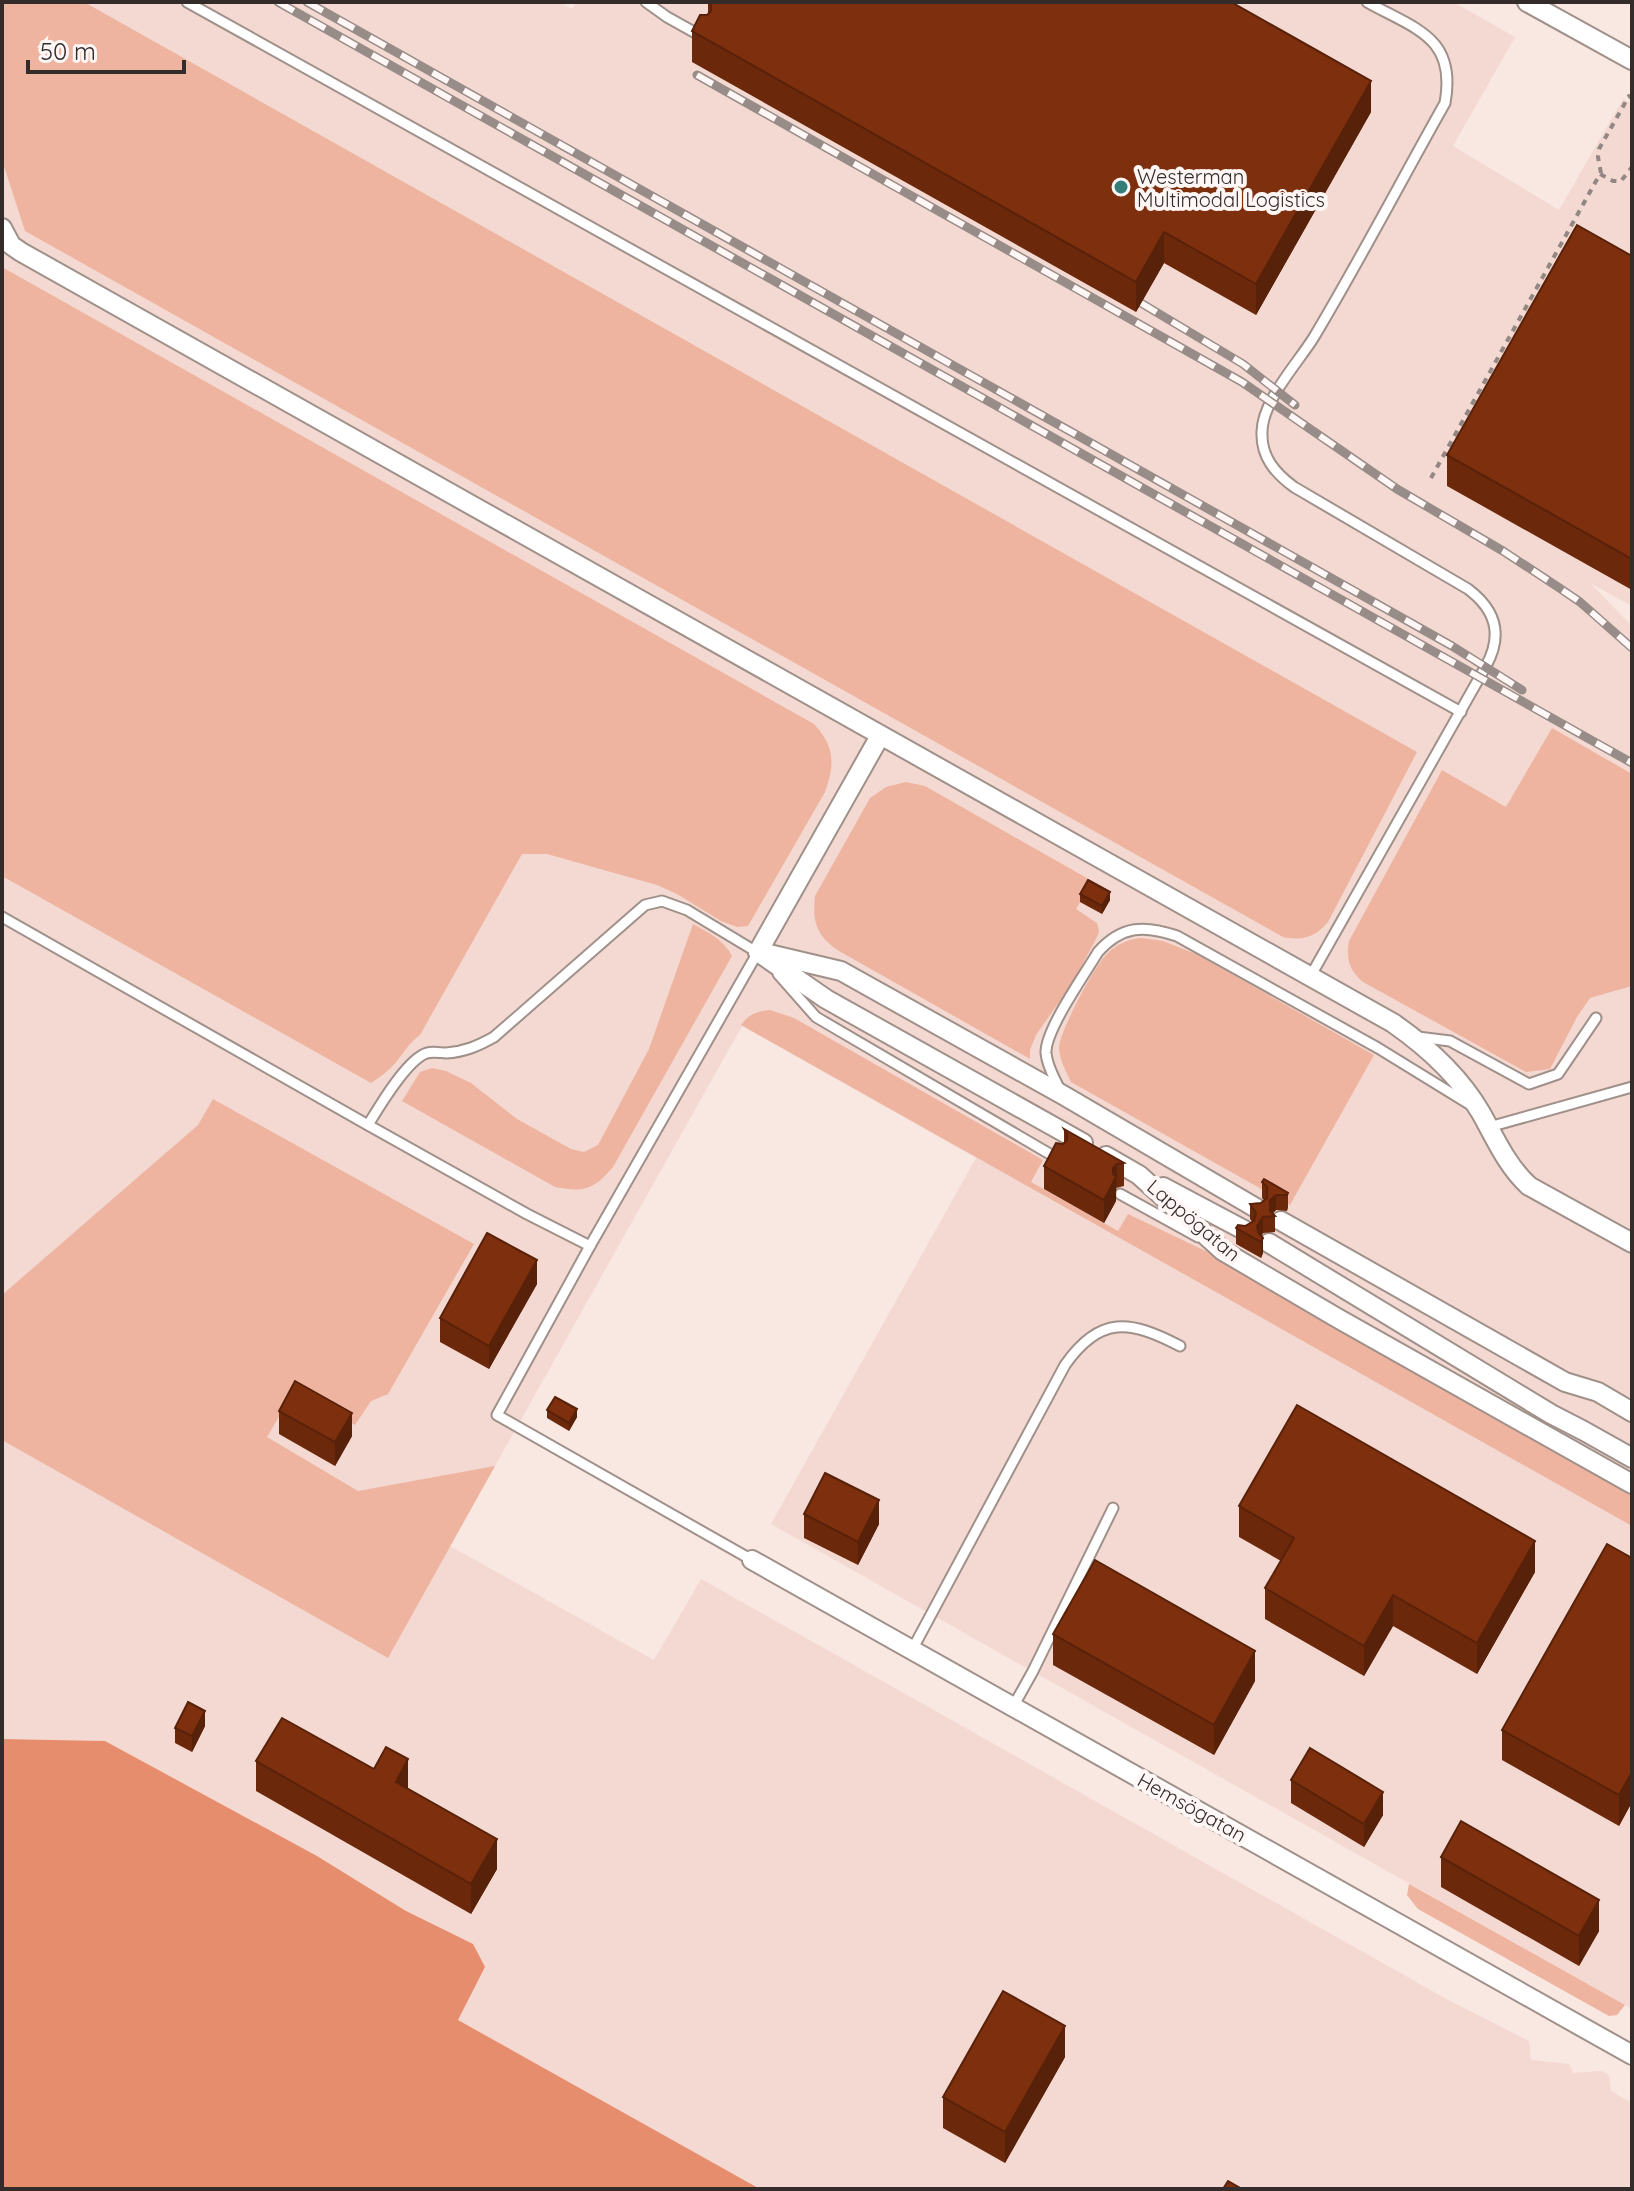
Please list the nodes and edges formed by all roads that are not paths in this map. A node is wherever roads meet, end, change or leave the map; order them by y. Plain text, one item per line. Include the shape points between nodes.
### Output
1 (187, 2) edge
2 (646, 2) edge
3 (1367, 2) edge
4 (1527, 2) edge
5 (704, 39) edge
6 (1632, 60) edge
7 (2, 228) edge
8 (2, 244) edge
9 (21, 252) junction
10 (1461, 712) junction
11 (880, 736) junction
12 (2, 917) edge
13 (758, 952) junction
14 (1310, 977) junction
15 (1596, 1018) dead end
16 (1412, 1036) junction
17 (1632, 1087) edge
18 (1063, 1095) junction
19 (1484, 1119) junction
20 (368, 1125) junction
21 (1060, 1160) edge
22 (1139, 1175) junction
23 (1120, 1194) dead end
24 (1256, 1208) edge
25 (1281, 1221) dead end
26 (1244, 1230) edge
27 (1269, 1243) dead end
28 (1632, 1243) edge
29 (590, 1246) junction
30 (1223, 1251) junction
31 (1180, 1346) dead end
32 (1632, 1412) edge
33 (1627, 1454) edge
34 (1632, 1484) edge
35 (1113, 1508) dead end
36 (752, 1560) joint
37 (912, 1650) junction
38 (1014, 1705) junction
39 (1632, 2055) edge

1 - 10 lane
2 - 5 lane
3 - 10 lane via 1423,33 1439,48 1446,65 1445,103 1313,338 1265,412 1261,430 1268,461 1278,475 1468,589 1490,610 1493,651
4 - 6 street
7 - 9 street
8 - 9 lane
9 - 11 street
10 - 14 lane
11 - 13 street
11 - 14 street
12 - 20 lane
13 - 18 street, Lappögatan via 841,971
13 - 20 lane via 687,910 662,901 645,905 494,1037 473,1048 427,1053 408,1068
13 - 21 lane via 816,1017
13 - 22 street, Lappögatan via 826,999
13 - 29 lane
14 - 16 street
15 - 16 lane via 1558,1074 1529,1084 1450,1041
16 - 19 street via 1464,1088
17 - 19 lane
18 - 19 lane via 1047,1058 1055,1024 1106,943 1125,931 1150,929 1177,936 1378,1048
18 - 24 street, Lappögatan
19 - 28 street via 1529,1186
20 - 29 lane
22 - 26 street
22 - 30 street, Lappögatan
23 - 30 lane
25 - 32 street via 1565,1382 1598,1392
27 - 33 street via 1551,1414
29 - 36 lane via 497,1415
30 - 34 street, Lappögatan
31 - 37 lane via 1152,1331 1113,1327 1076,1349
35 - 38 lane
36 - 37 street, Hemsögatan
37 - 38 street, Hemsögatan
38 - 39 street, Hemsögatan

